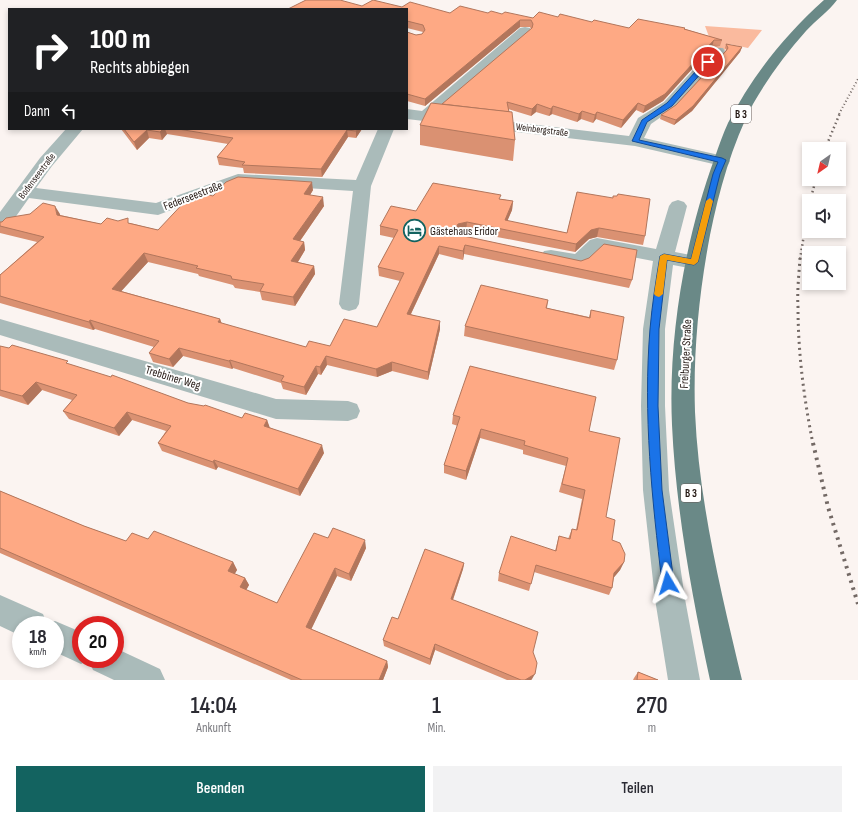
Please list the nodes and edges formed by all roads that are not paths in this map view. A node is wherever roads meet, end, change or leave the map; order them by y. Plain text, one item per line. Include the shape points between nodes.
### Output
1 (831, 0) edge
2 (525, 30) edge
3 (718, 51) edge
4 (408, 114) edge
5 (425, 116) junction
6 (74, 130) edge
7 (386, 130) edge
8 (635, 141) junction
9 (722, 160) junction
10 (362, 186) junction
11 (25, 192) junction
12 (678, 206) dead end
13 (0, 225) edge
14 (534, 252) edge
15 (664, 256) junction
16 (694, 262) junction
17 (349, 304) dead end
18 (0, 327) edge
19 (348, 411) dead end
20 (0, 610) edge
21 (13, 616) edge
22 (120, 668) edge
23 (138, 678) edge
24 (684, 680) edge
25 (726, 680) edge

1 - 9 main road, Freiburger Straße / B 3 via 814,14 767,70 734,126
2 - 5 street
3 - 8 street via 669,105 644,121
4 - 5 street, Weinbergstraße
5 - 8 street, Weinbergstraße
6 - 11 street, Bodenseestraße via 46,162
7 - 10 street
8 - 9 street, Weinbergstraße
9 - 16 main road, Freiburger Straße / B 3
10 - 11 street, Federseestraße via 238,179 158,209
10 - 17 street
11 - 13 street, Bodenseestraße
12 - 15 street
14 - 15 street via 579,261 597,244
15 - 16 street
15 - 24 street via 654,329 656,490 670,599
16 - 25 main road, Freiburger Straße / B 3 via 684,358 684,424 691,498 708,598
18 - 19 street, Trebbiner Weg via 276,409
20 - 21 street
22 - 23 street

